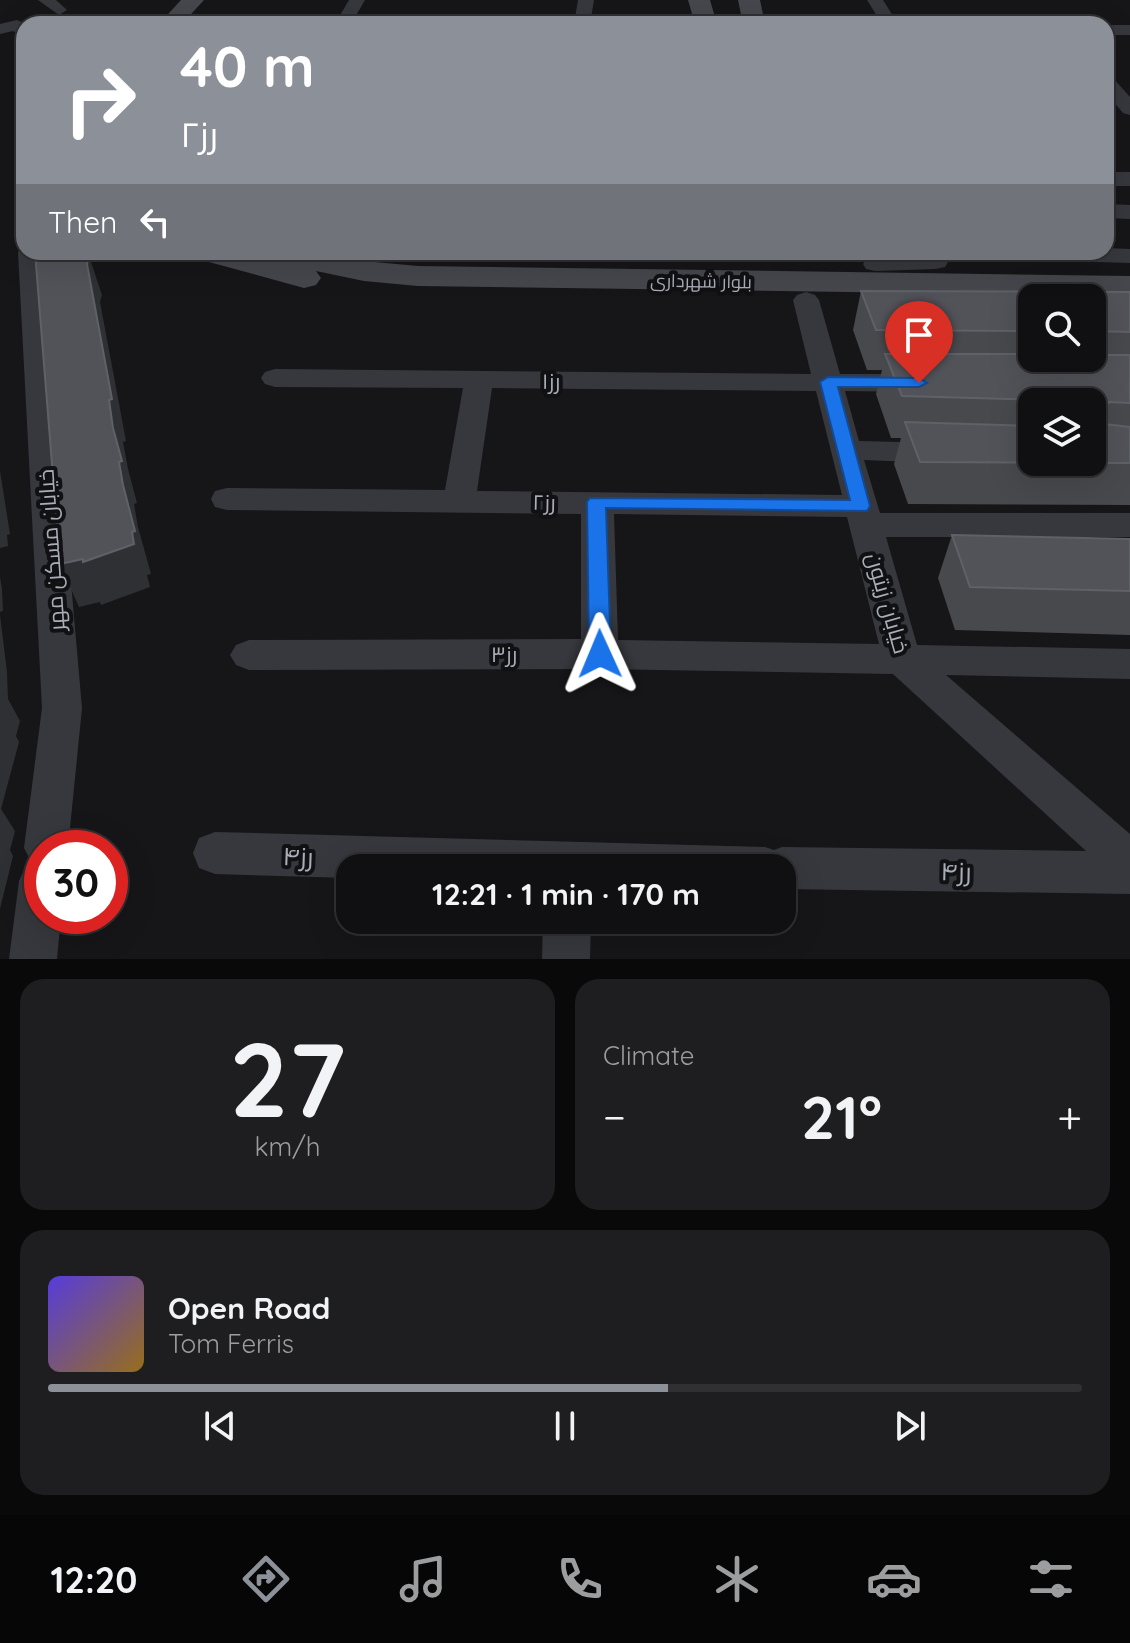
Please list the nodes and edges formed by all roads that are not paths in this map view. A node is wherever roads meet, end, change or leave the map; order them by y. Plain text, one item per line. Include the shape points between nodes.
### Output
1 (193, 0) edge
2 (214, 0) edge
3 (178, 16) edge
4 (201, 16) edge
5 (1114, 86) edge
6 (1126, 116) edge
7 (31, 260) edge
8 (240, 260) edge
9 (312, 260) edge
10 (935, 260) edge
11 (875, 264) dead end
12 (758, 267) edge
13 (822, 278) edge
14 (1130, 286) edge
15 (1018, 300) edge
16 (1106, 303) edge
17 (1130, 303) edge
18 (275, 378) dead end
19 (479, 381) junction
20 (828, 382) junction
21 (939, 383) edge
22 (846, 450) junction
23 (970, 454) edge
24 (227, 499) dead end
25 (459, 501) junction
26 (597, 502) junction
27 (864, 516) junction
28 (1130, 525) edge
29 (600, 654) junction
30 (249, 655) dead end
31 (902, 660) junction
32 (1130, 664) edge
33 (48, 830) edge
34 (215, 853) dead end
35 (336, 858) edge
36 (1130, 862) edge
37 (796, 868) edge
38 (1130, 873) edge
39 (36, 934) edge
40 (567, 934) edge
41 (33, 959) edge
42 (566, 959) edge

1 - 3 main road
2 - 4 main road
5 - 6 street
7 - 33 street, خیابان مسکن مهر via 62,708
8 - 13 main road, بلوار شهرداری via 351,287 416,293
9 - 12 main road, بلوار شهرداری via 418,276
10 - 11 street
12 - 13 main road
13 - 14 main road, بلوار شهرداری
13 - 15 main road, بلوار شهرداری
13 - 20 street, خیابان زیتون
16 - 17 main road
18 - 19 street, رز۱
19 - 20 street, رز۱
19 - 25 street
20 - 21 street, رز۱
20 - 22 street, خیابان زیتون
22 - 23 street
22 - 27 street, خیابان زیتون
24 - 25 street, رز۲
25 - 26 street, رز۲
26 - 27 street, رز۲
26 - 29 street
27 - 28 street, رز۲
27 - 31 street, خیابان زیتون
29 - 30 street, رز۳
29 - 31 street, رز۳
31 - 32 street, رز۳
31 - 36 street, خیابان زیتون
34 - 35 street, رز۴
37 - 38 street, رز۴
39 - 41 street
40 - 42 street

